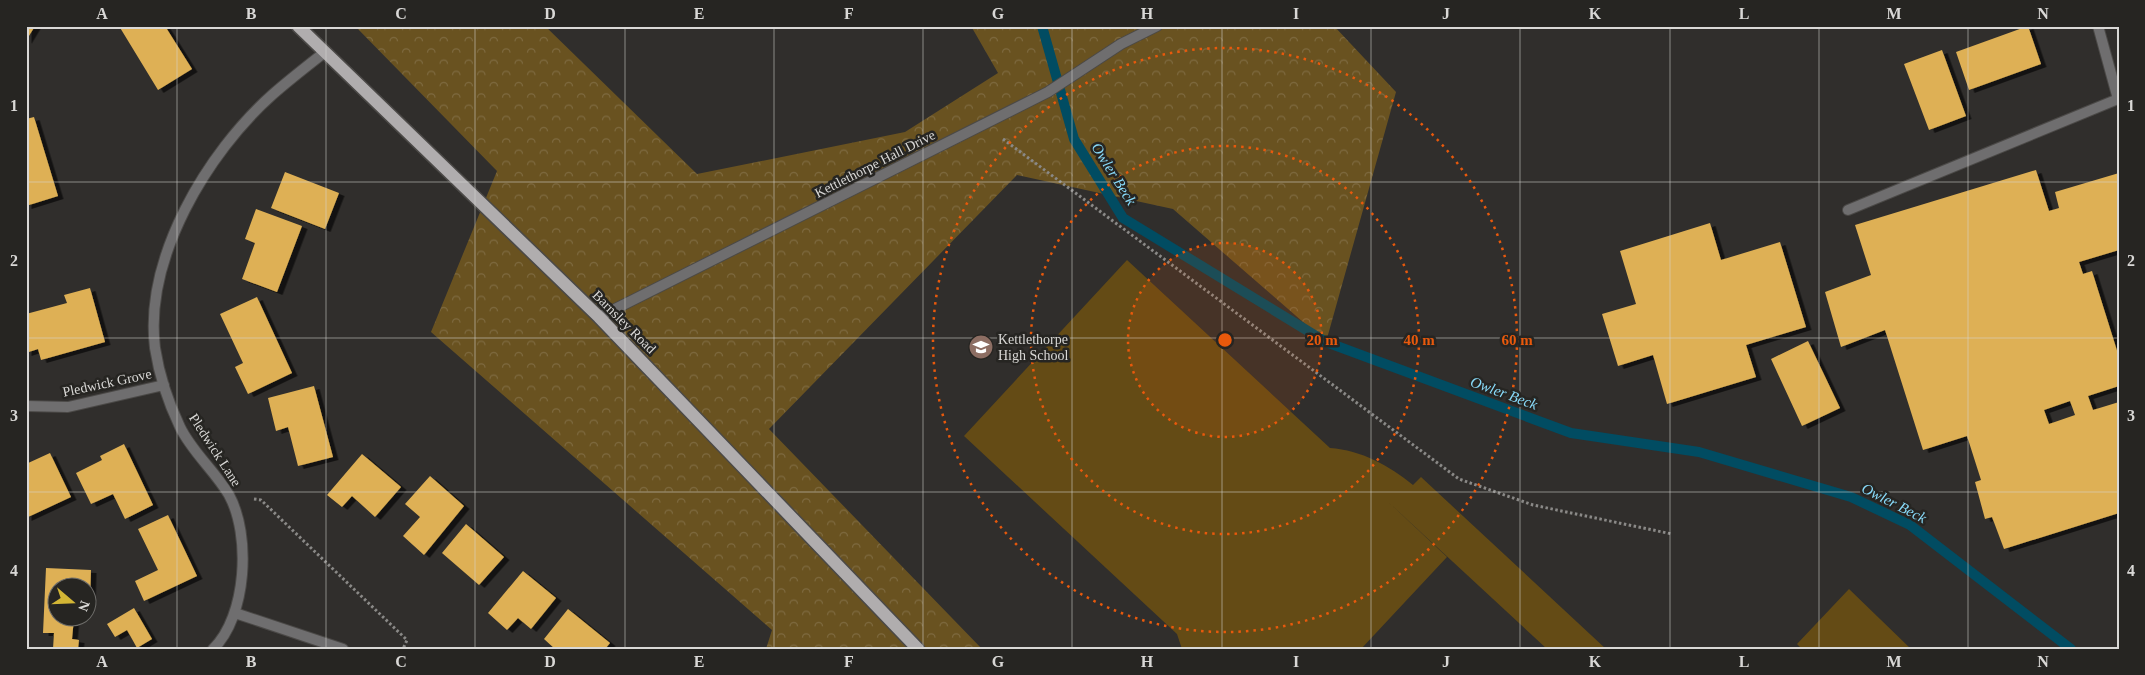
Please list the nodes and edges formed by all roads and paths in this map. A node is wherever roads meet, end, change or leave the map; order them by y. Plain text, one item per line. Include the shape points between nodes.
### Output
1 (298, 26) edge
2 (1157, 26) edge
3 (2098, 26) edge
4 (325, 52) junction
5 (984, 125) junction
6 (1848, 210) dead end
7 (599, 317) junction
8 (164, 385) junction
9 (26, 406) edge
10 (229, 496) junction
11 (1672, 534) dead end
12 (234, 613) junction
13 (212, 649) edge
14 (342, 649) edge
15 (403, 649) edge
16 (918, 649) edge

1 - 4 main road, Barnsley Road
2 - 5 street, Kettlethorpe Hall Drive via 1121,44 1048,92
3 - 6 street via 2118,99
4 - 7 main road, Barnsley Road
4 - 8 street, Pledwick Lane via 271,96 229,142 189,198 166,254 155,300 155,348
5 - 7 street, Kettlethorpe Hall Drive
5 - 11 path via 1458,479 1533,505
7 - 16 main road, Barnsley Road
8 - 9 street, Pledwick Grove via 68,407
8 - 10 street, Pledwick Lane via 180,428
10 - 12 street, Pledwick Lane via 241,532 243,574
10 - 15 path via 261,500 407,640
12 - 13 street, Pledwick Lane
12 - 14 street

